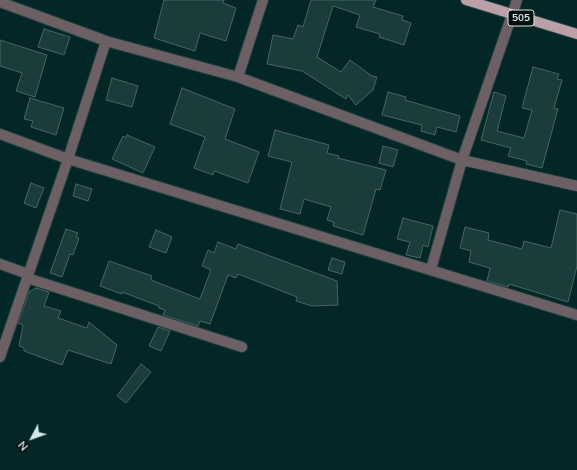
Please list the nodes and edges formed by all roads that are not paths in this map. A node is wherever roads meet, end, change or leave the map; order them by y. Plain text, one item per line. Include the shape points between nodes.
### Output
1 (262, 0) edge
2 (466, 0) edge
3 (517, 0) edge
4 (0, 2) edge
5 (512, 15) junction
6 (577, 34) edge
7 (106, 41) junction
8 (238, 77) junction
9 (0, 134) edge
10 (68, 159) junction
11 (462, 160) junction
12 (577, 186) edge
13 (0, 264) edge
14 (431, 269) junction
15 (28, 276) junction
16 (577, 315) edge
17 (242, 348) dead end
18 (0, 357) edge

1 - 8 street
2 - 5 main road, 505
3 - 5 street
4 - 7 street
5 - 6 main road, 505
5 - 11 street
7 - 8 street
7 - 10 street
8 - 11 street
9 - 10 street
10 - 14 street
10 - 15 street
11 - 12 street
11 - 14 street
13 - 15 street
14 - 16 street
15 - 17 street
15 - 18 street

